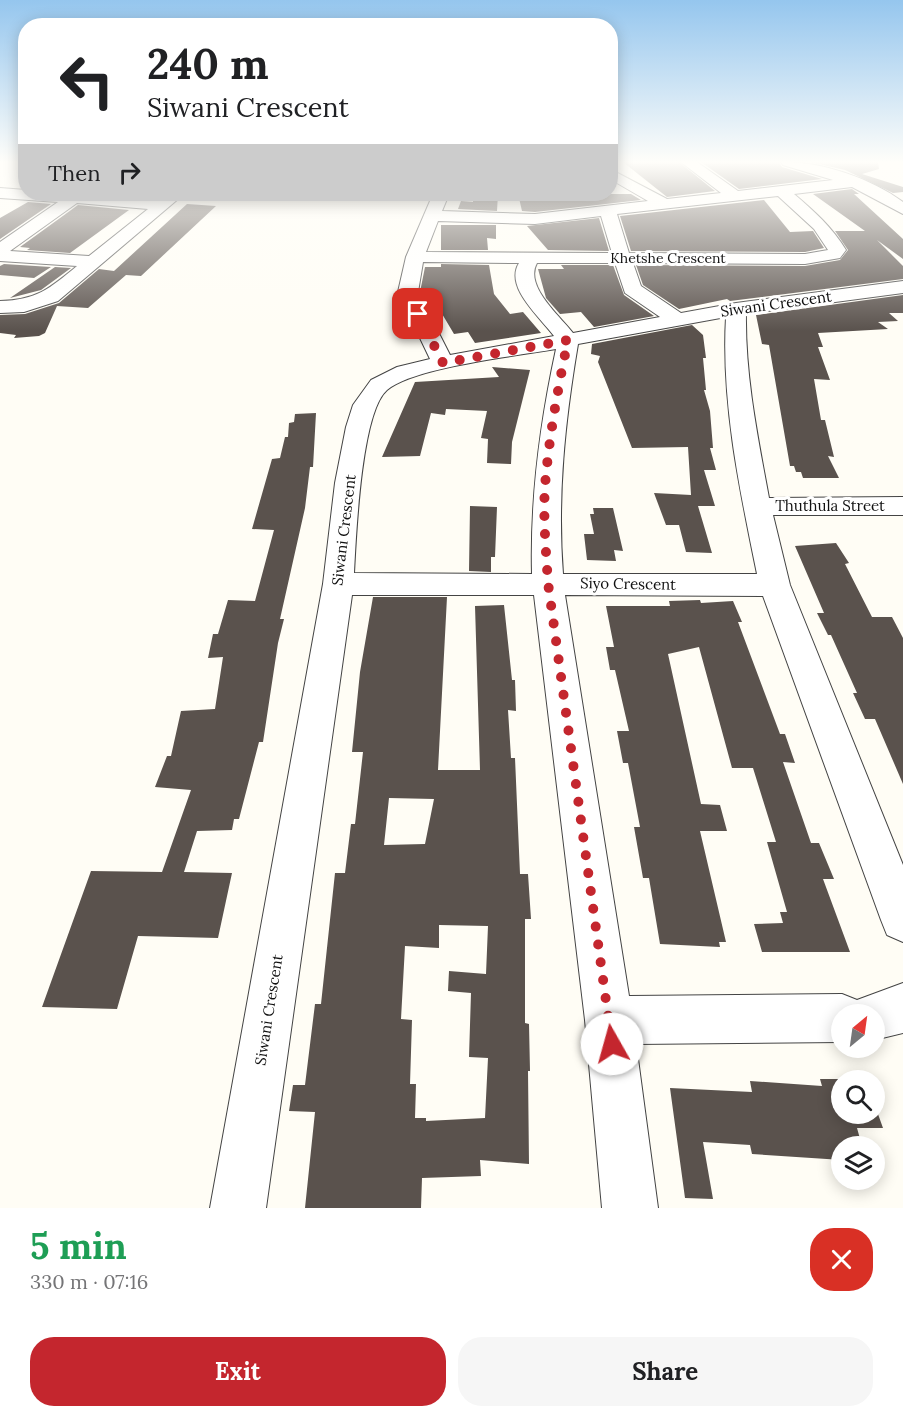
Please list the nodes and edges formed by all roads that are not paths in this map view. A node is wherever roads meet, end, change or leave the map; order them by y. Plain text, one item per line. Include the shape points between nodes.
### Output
1 (47, 218) edge
2 (146, 218) edge
3 (431, 218) edge
4 (498, 218) edge
5 (522, 218) edge
6 (610, 218) edge
7 (813, 218) edge
8 (1, 252) edge
9 (415, 257) junction
10 (531, 258) junction
11 (624, 258) junction
12 (93, 262) junction
13 (903, 287) edge
14 (0, 307) edge
15 (736, 309) junction
16 (678, 320) junction
17 (568, 340) junction
18 (443, 363) junction
19 (903, 506) edge
20 (757, 507) junction
21 (548, 583) junction
22 (338, 584) junction
23 (775, 585) junction
24 (903, 920) edge
25 (903, 1007) edge
26 (885, 1015) edge
27 (831, 1018) edge
28 (609, 1020) junction
29 (238, 1208) edge
30 (630, 1208) edge

1 - 8 street
2 - 12 street
3 - 9 street
4 - 5 street
6 - 11 street
7 - 11 street, Khetshe Crescent via 834,243 834,254 805,259
8 - 12 street
9 - 10 street, Khetshe Crescent
9 - 18 street via 408,292
10 - 11 street, Khetshe Crescent
10 - 17 street via 524,270 525,285
11 - 16 street via 632,289
12 - 14 street via 43,302
13 - 15 street, Siwani Crescent
15 - 16 street, Siwani Crescent
15 - 20 street via 743,421
16 - 17 street, Siwani Crescent
17 - 18 street, Siwani Crescent
17 - 21 street via 545,486
18 - 22 street, Siwani Crescent via 397,375 373,390 364,402 349,482
19 - 20 street, Thuthula Street
20 - 23 street
21 - 22 street, Siyo Crescent
21 - 23 street, Siyo Crescent
21 - 28 street
22 - 29 street, Siwani Crescent
23 - 24 street
25 - 26 street
27 - 28 street
28 - 30 street

